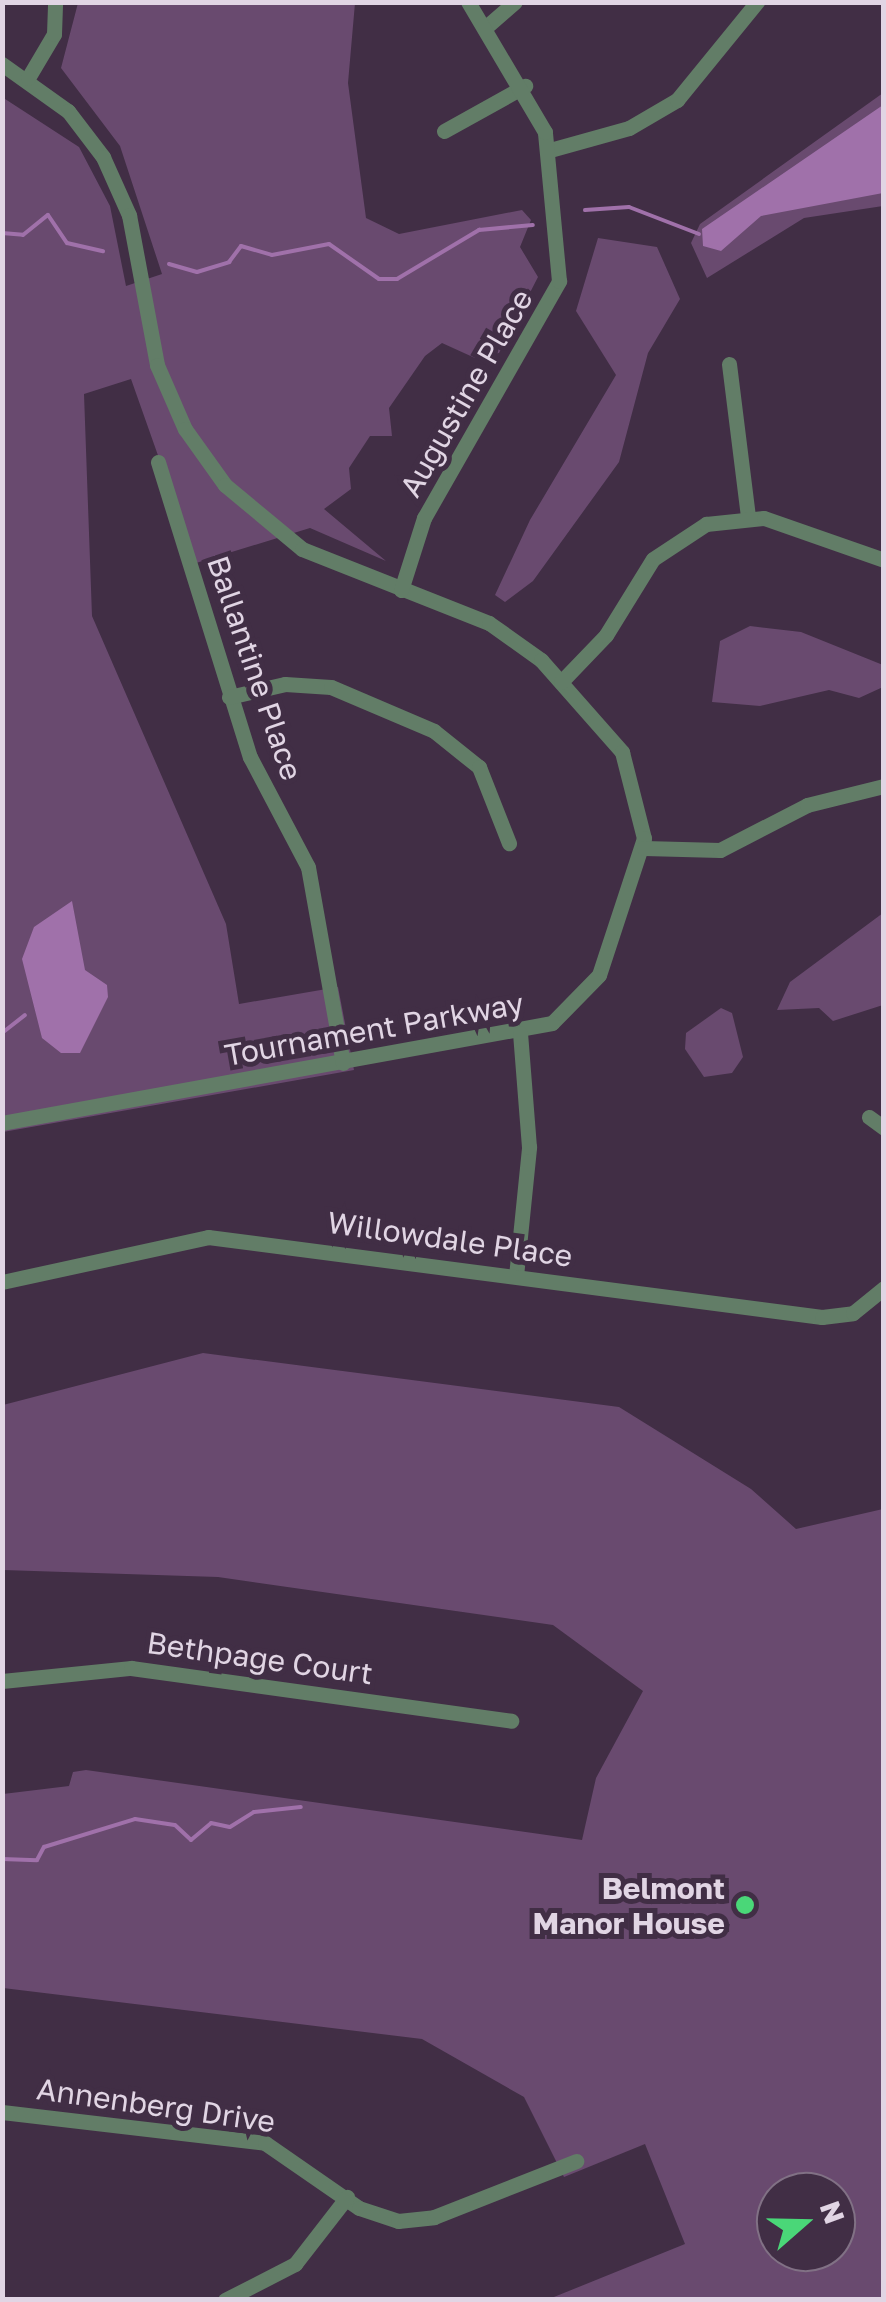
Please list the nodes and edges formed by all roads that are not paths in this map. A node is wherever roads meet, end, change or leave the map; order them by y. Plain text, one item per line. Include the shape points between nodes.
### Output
1 (54, 2) edge
2 (468, 2) edge
3 (515, 2) edge
4 (758, 2) edge
5 (486, 28) junction
6 (2, 64) edge
7 (28, 78) junction
8 (525, 86) junction
9 (444, 131) dead end
10 (550, 150) junction
11 (729, 364) dead end
12 (158, 462) dead end
13 (748, 516) junction
14 (884, 560) edge
15 (400, 590) junction
16 (561, 682) junction
17 (229, 697) junction
18 (884, 786) edge
19 (510, 842) dead end
20 (644, 848) junction
21 (520, 1033) junction
22 (343, 1063) junction
23 (869, 1117) dead end
24 (2, 1123) edge
25 (884, 1128) edge
26 (516, 1276) junction
27 (2, 1282) edge
28 (884, 1288) edge
29 (2, 1681) edge
30 (510, 1722) dead end
31 (2, 2112) edge
32 (576, 2161) dead end
33 (347, 2198) junction
34 (225, 2300) edge

1 - 7 street via 54,34
2 - 5 street, Augustine Place
3 - 5 street
4 - 10 street via 677,100 629,128
5 - 8 street, Augustine Place
6 - 7 street, Tournament Parkway
7 - 15 street, Tournament Parkway via 88,134 119,186 157,365 203,456 289,540
8 - 9 street
8 - 10 street, Augustine Place
10 - 15 street, Augustine Place via 560,262 554,298 424,518
11 - 13 street
12 - 17 street, Ballantine Place
13 - 14 street
13 - 16 street via 706,524 668,544
15 - 16 street, Tournament Parkway via 489,623
16 - 20 street, Tournament Parkway via 631,769
17 - 19 street via 284,684 331,687 434,730 480,766
17 - 22 street, Ballantine Place via 308,867
18 - 20 street via 806,806 720,850
20 - 21 street, Tournament Parkway via 592,988 567,1014
21 - 22 street, Tournament Parkway
21 - 26 street via 529,1147
22 - 24 street, Tournament Parkway
23 - 25 street
26 - 27 street, Willowdale Place via 208,1237
26 - 28 street, Willowdale Place via 822,1318 852,1313
29 - 30 street, Bethpage Court via 131,1668
31 - 33 street, Annenberg Drive via 265,2143
32 - 33 street, Annenberg Drive via 416,2221 381,2218
33 - 34 street via 295,2264

